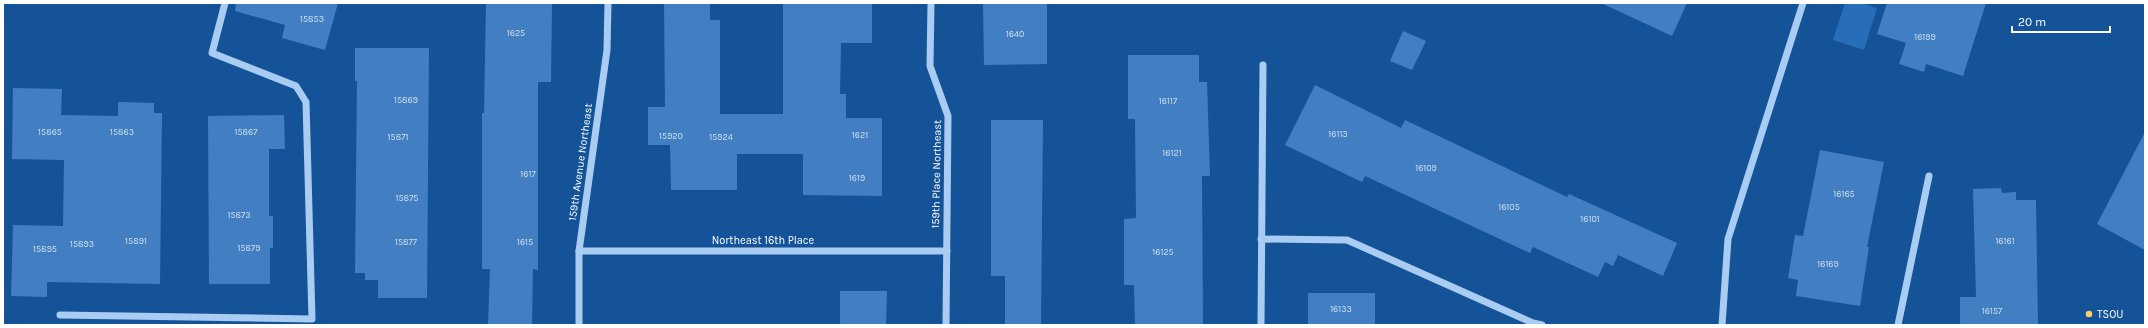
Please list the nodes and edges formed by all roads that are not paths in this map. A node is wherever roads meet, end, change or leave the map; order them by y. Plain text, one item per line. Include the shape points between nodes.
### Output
1 (225, 3) edge
2 (608, 3) edge
3 (931, 3) edge
4 (1803, 3) edge
5 (1263, 65) dead end
6 (1929, 176) dead end
7 (1261, 239) junction
8 (579, 250) junction
9 (946, 250) junction
10 (60, 315) dead end
11 (579, 325) edge
12 (946, 325) edge
13 (1261, 325) edge
14 (1542, 325) edge
15 (1722, 325) edge
16 (1898, 325) edge

1 - 10 street via 212,53 296,86 306,102 312,319
2 - 8 street, 159th Avenue Northeast via 607,50
3 - 9 street, 159th Place Northeast via 930,66 948,116
4 - 15 street via 1728,239
5 - 7 street
6 - 16 street
7 - 13 street
7 - 14 street via 1347,240
8 - 9 street, Northeast 16th Place
8 - 11 street, 159th Avenue Northeast
9 - 12 street, 159th Place Northeast

